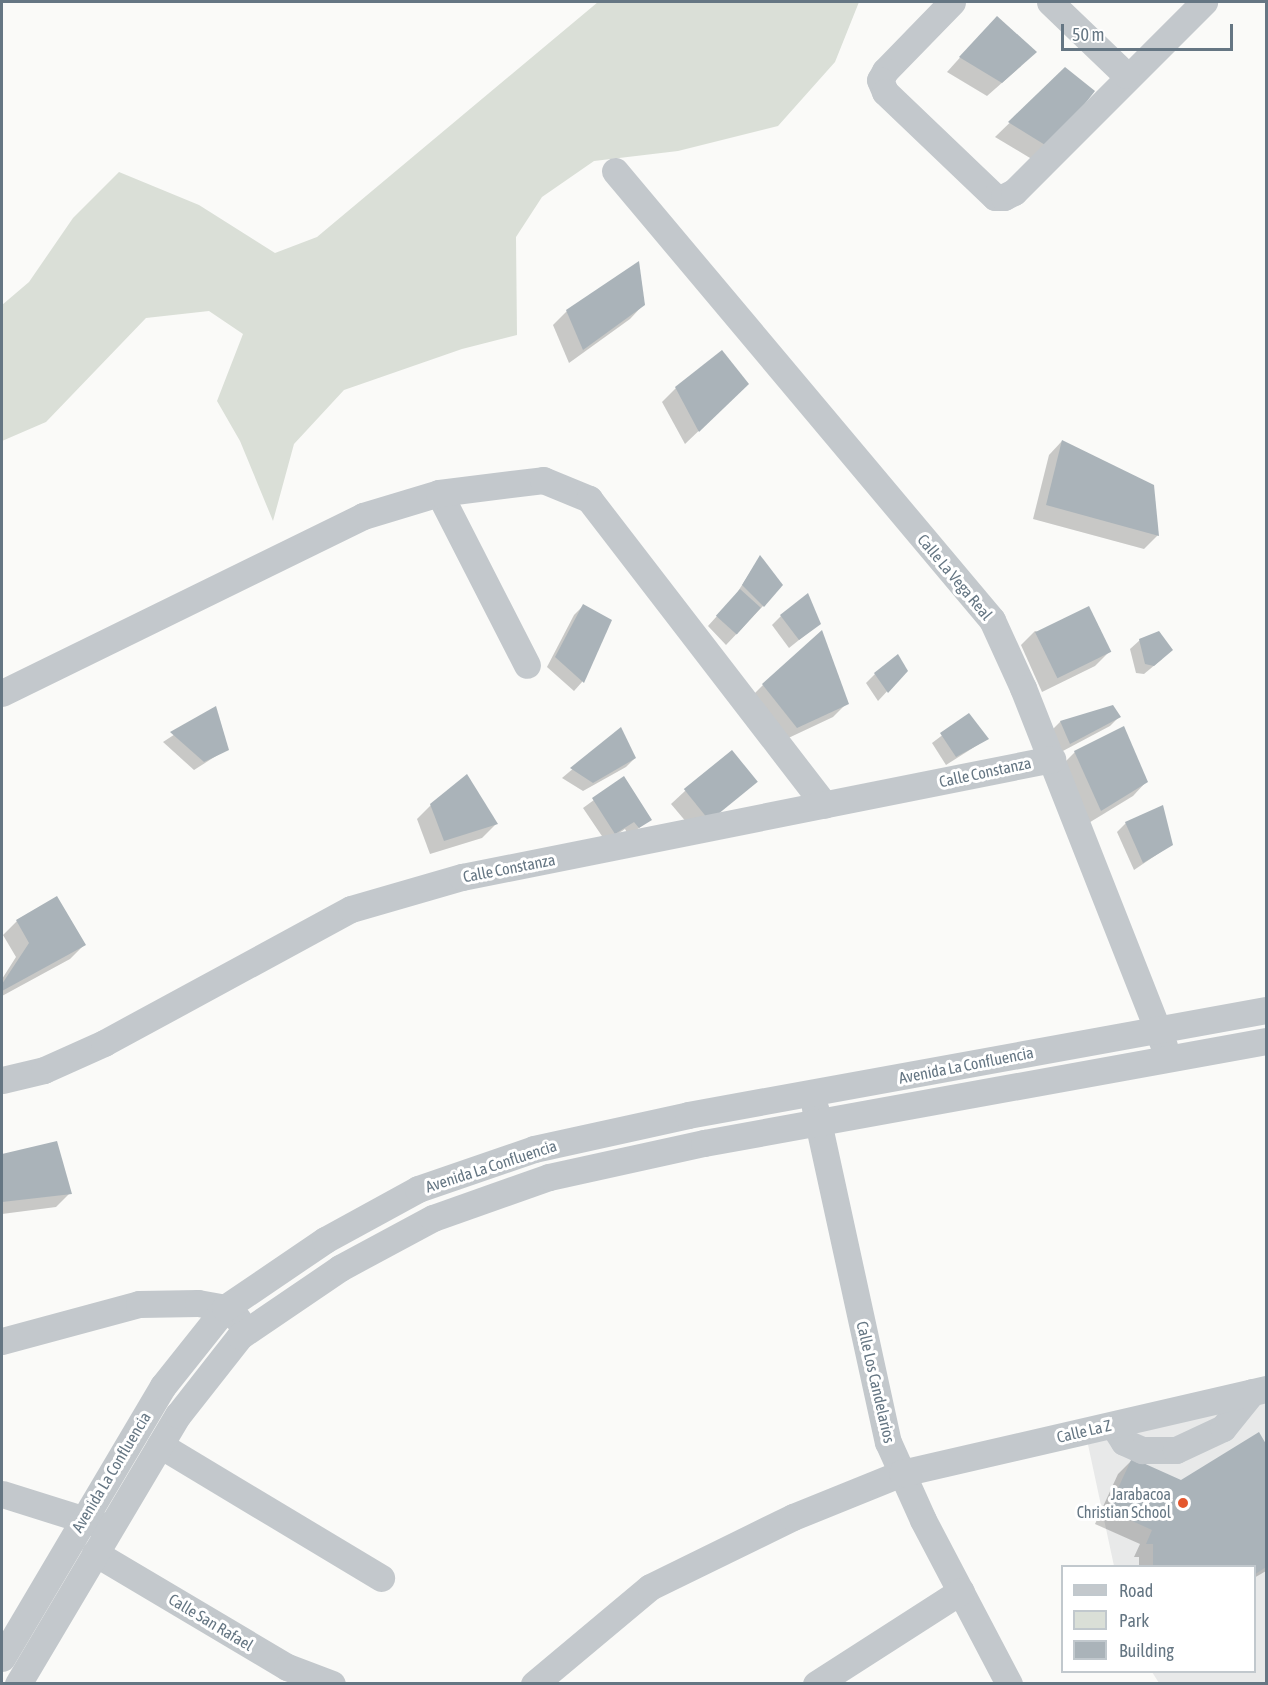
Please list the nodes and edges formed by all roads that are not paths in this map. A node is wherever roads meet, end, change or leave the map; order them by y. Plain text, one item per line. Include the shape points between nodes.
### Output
1 (952, 2) edge
2 (1050, 2) edge
3 (1204, 2) edge
4 (1126, 75) junction
5 (615, 171) dead end
6 (439, 493) junction
7 (527, 665) dead end
8 (2, 693) edge
9 (1052, 759) junction
10 (825, 805) junction
11 (1266, 1010) edge
12 (1157, 1029) junction
13 (1266, 1041) edge
14 (1169, 1058) junction
15 (2, 1080) edge
16 (812, 1095) junction
17 (818, 1124) junction
18 (225, 1308) junction
19 (251, 1329) junction
20 (2, 1341) edge
21 (1259, 1391) edge
22 (1113, 1425) junction
23 (160, 1445) junction
24 (902, 1473) junction
25 (2, 1494) edge
26 (81, 1519) junction
27 (108, 1528) junction
28 (95, 1552) junction
29 (381, 1578) dead end
30 (961, 1591) junction
31 (2, 1658) edge
32 (18, 1683) edge
33 (332, 1683) edge
34 (534, 1683) edge
35 (816, 1683) edge
36 (1010, 1683) edge

1 - 4 street via 880,80 885,92 995,196 1014,192
2 - 4 street
3 - 4 street
5 - 9 street, Calle La Vega Real via 992,620
6 - 7 street
6 - 8 street via 363,516
6 - 10 street via 543,480 589,500
9 - 10 street, Calle Constanza
9 - 12 street, Calle La Vega Real
10 - 15 street, Calle Constanza via 462,877 351,909 104,1043 44,1070
11 - 12 street, Avenida La Confluencia
12 - 14 street, Calle La Vega Real
12 - 16 street, Avenida La Confluencia
13 - 14 street, Avenida La Confluencia
14 - 17 street, Avenida La Confluencia
16 - 17 street, Calle Los Candelarios
16 - 18 street, Avenida La Confluencia via 688,1115 534,1149 418,1189 325,1240
17 - 19 street, Avenida La Confluencia via 704,1143 549,1177 433,1218 340,1268
17 - 24 street, Calle Los Candelarios via 888,1442
18 - 19 street
18 - 20 street via 171,1301 139,1304
18 - 26 street, Avenida La Confluencia via 163,1386
19 - 23 street, Avenida La Confluencia via 240,1336 178,1414
21 - 22 street, Calle La Z
21 - 22 street via 1222,1428 1176,1450 1142,1450 1124,1442
22 - 24 street, Calle La Z
23 - 27 street, Avenida La Confluencia
23 - 29 street
24 - 30 street, Calle Los Candelarios
24 - 34 street, Calle La Z via 793,1517 650,1587
25 - 26 street
26 - 27 street
26 - 31 street, Avenida La Confluencia
27 - 28 street, Avenida La Confluencia
28 - 32 street, Avenida La Confluencia
28 - 33 street, Calle San Rafael via 287,1667
30 - 35 street
30 - 36 street, Calle Los Candelarios

